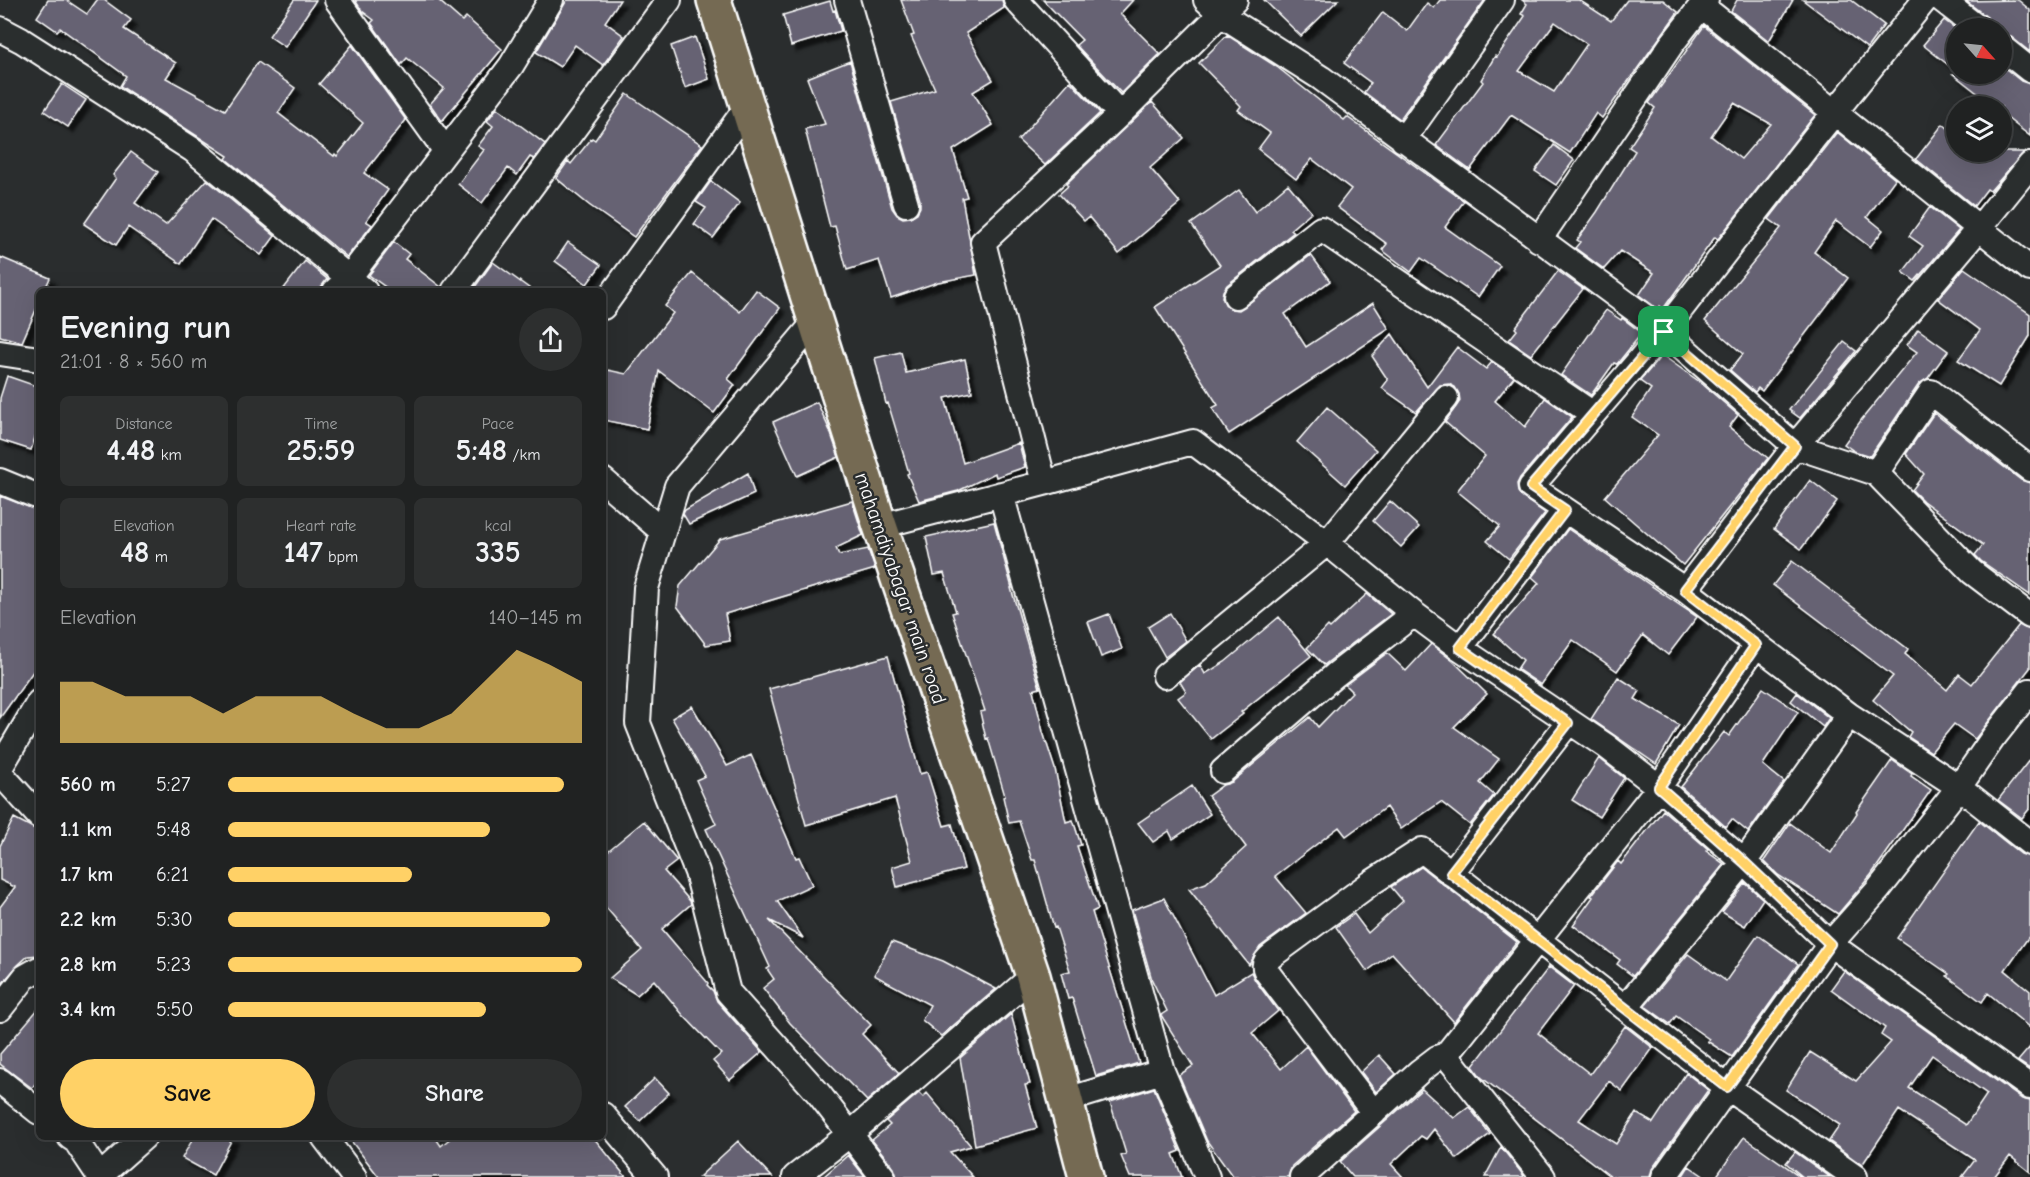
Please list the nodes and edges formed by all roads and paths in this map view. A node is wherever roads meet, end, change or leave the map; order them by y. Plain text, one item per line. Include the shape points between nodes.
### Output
1 (337, 0) edge
2 (551, 0) edge
3 (669, 0) edge
4 (714, 0) edge
5 (847, 0) edge
6 (1016, 0) edge
7 (1502, 0) edge
8 (1925, 0) edge
9 (1942, 0) edge
10 (1704, 3) edge
11 (1221, 5) edge
12 (1965, 18) edge
13 (0, 29) edge
14 (2012, 56) edge
15 (2030, 70) edge
16 (747, 107) junction
17 (1834, 113) junction
18 (1120, 114) junction
19 (1403, 140) junction
20 (445, 150) junction
21 (2030, 165) edge
22 (906, 204) dead end
23 (1980, 227) junction
24 (1539, 240) junction
25 (2030, 268) edge
26 (349, 287) edge
27 (456, 288) edge
28 (1236, 296) dead end
29 (606, 303) edge
30 (814, 323) junction
31 (1664, 332) junction
32 (0, 353) edge
33 (36, 359) edge
34 (1446, 398) dead end
35 (1593, 414) junction
36 (1795, 446) junction
37 (2030, 469) edge
38 (1876, 473) junction
39 (0, 481) edge
40 (606, 483) edge
41 (1044, 483) junction
42 (1001, 494) junction
43 (36, 496) edge
44 (1565, 510) junction
45 (880, 526) junction
46 (663, 532) junction
47 (1327, 543) junction
48 (1685, 590) junction
49 (1414, 614) junction
50 (2030, 616) edge
51 (1756, 645) junction
52 (1460, 648) junction
53 (1165, 676) dead end
54 (2030, 691) edge
55 (36, 707) edge
56 (1849, 715) junction
57 (1568, 723) junction
58 (0, 768) edge
59 (1223, 771) dead end
60 (0, 774) edge
61 (1659, 787) junction
62 (1959, 787) junction
63 (36, 813) edge
64 (2030, 843) edge
65 (1744, 862) junction
66 (1451, 873) junction
67 (1536, 939) junction
68 (1830, 944) junction
69 (36, 971) edge
70 (1033, 976) junction
71 (1625, 1008) junction
72 (0, 1009) edge
73 (1446, 1055) junction
74 (1162, 1071) junction
75 (1, 1086) edge
76 (1727, 1087) junction
77 (2030, 1087) edge
78 (1067, 1100) junction
79 (36, 1110) edge
80 (1374, 1113) junction
81 (606, 1119) edge
82 (850, 1134) junction
83 (74, 1140) edge
84 (141, 1140) edge
85 (326, 1140) edge
86 (1842, 1173) edge
87 (100, 1176) edge
88 (354, 1177) edge
89 (655, 1177) edge
90 (795, 1177) edge
91 (883, 1177) edge
92 (1086, 1177) edge
93 (1207, 1177) edge
94 (1302, 1177) edge
95 (1543, 1177) edge
96 (1664, 1177) edge

1 - 20 street
2 - 20 street via 512,66
3 - 27 street
4 - 16 main road, mahamdiyabagar main road
5 - 22 street
6 - 18 street
7 - 19 street
8 - 17 street
9 - 12 street
10 - 17 street
10 - 24 street via 1671,45
11 - 18 street
11 - 19 street
13 - 26 street via 193,150
14 - 15 street
16 - 29 street
16 - 30 main road, mahamdiyabagar main road
17 - 23 street
17 - 31 street
18 - 41 street via 983,242
19 - 24 street
20 - 26 street
21 - 23 street
23 - 25 street
23 - 36 street
24 - 31 street
28 - 35 street via 1321,229
30 - 45 main road, mahamdiyabagar main road
30 - 46 street via 677,486
31 - 35 street
31 - 36 street
32 - 33 street
34 - 47 street
35 - 44 street via 1531,487
36 - 38 street
36 - 48 street
37 - 38 street via 1931,392
38 - 50 street via 1972,572
39 - 43 street
40 - 46 street
41 - 42 street
41 - 47 street via 1193,442
42 - 45 street
42 - 74 street
44 - 48 street
44 - 52 street
45 - 70 main road, mahamdiyabagar main road
46 - 82 street via 646,588 638,723 697,872 728,992
47 - 49 street
47 - 53 street
48 - 51 street
49 - 52 street
49 - 59 street via 1335,675
51 - 56 street
51 - 61 street
52 - 57 street
54 - 62 street
55 - 58 street
56 - 62 street
56 - 65 street
57 - 61 street via 1606,746
57 - 66 street
60 - 63 street
61 - 65 street
61 - 67 street
62 - 64 street
62 - 68 street
65 - 68 street
65 - 71 street
66 - 67 street
66 - 80 street via 1422,850 1265,962 1266,971
67 - 71 street
67 - 73 street
68 - 76 street
68 - 77 street
69 - 72 street via 25,977
70 - 78 main road, mahamdiyabagar main road
70 - 82 street
71 - 76 street
73 - 80 street via 1420,1071
73 - 95 street
74 - 78 street
74 - 93 street
75 - 79 street
76 - 86 street
76 - 96 street
78 - 92 main road, mahamdiyabagar main road
80 - 94 street
81 - 89 street
82 - 90 street
82 - 91 street
83 - 87 street
84 - 87 street
85 - 88 street

